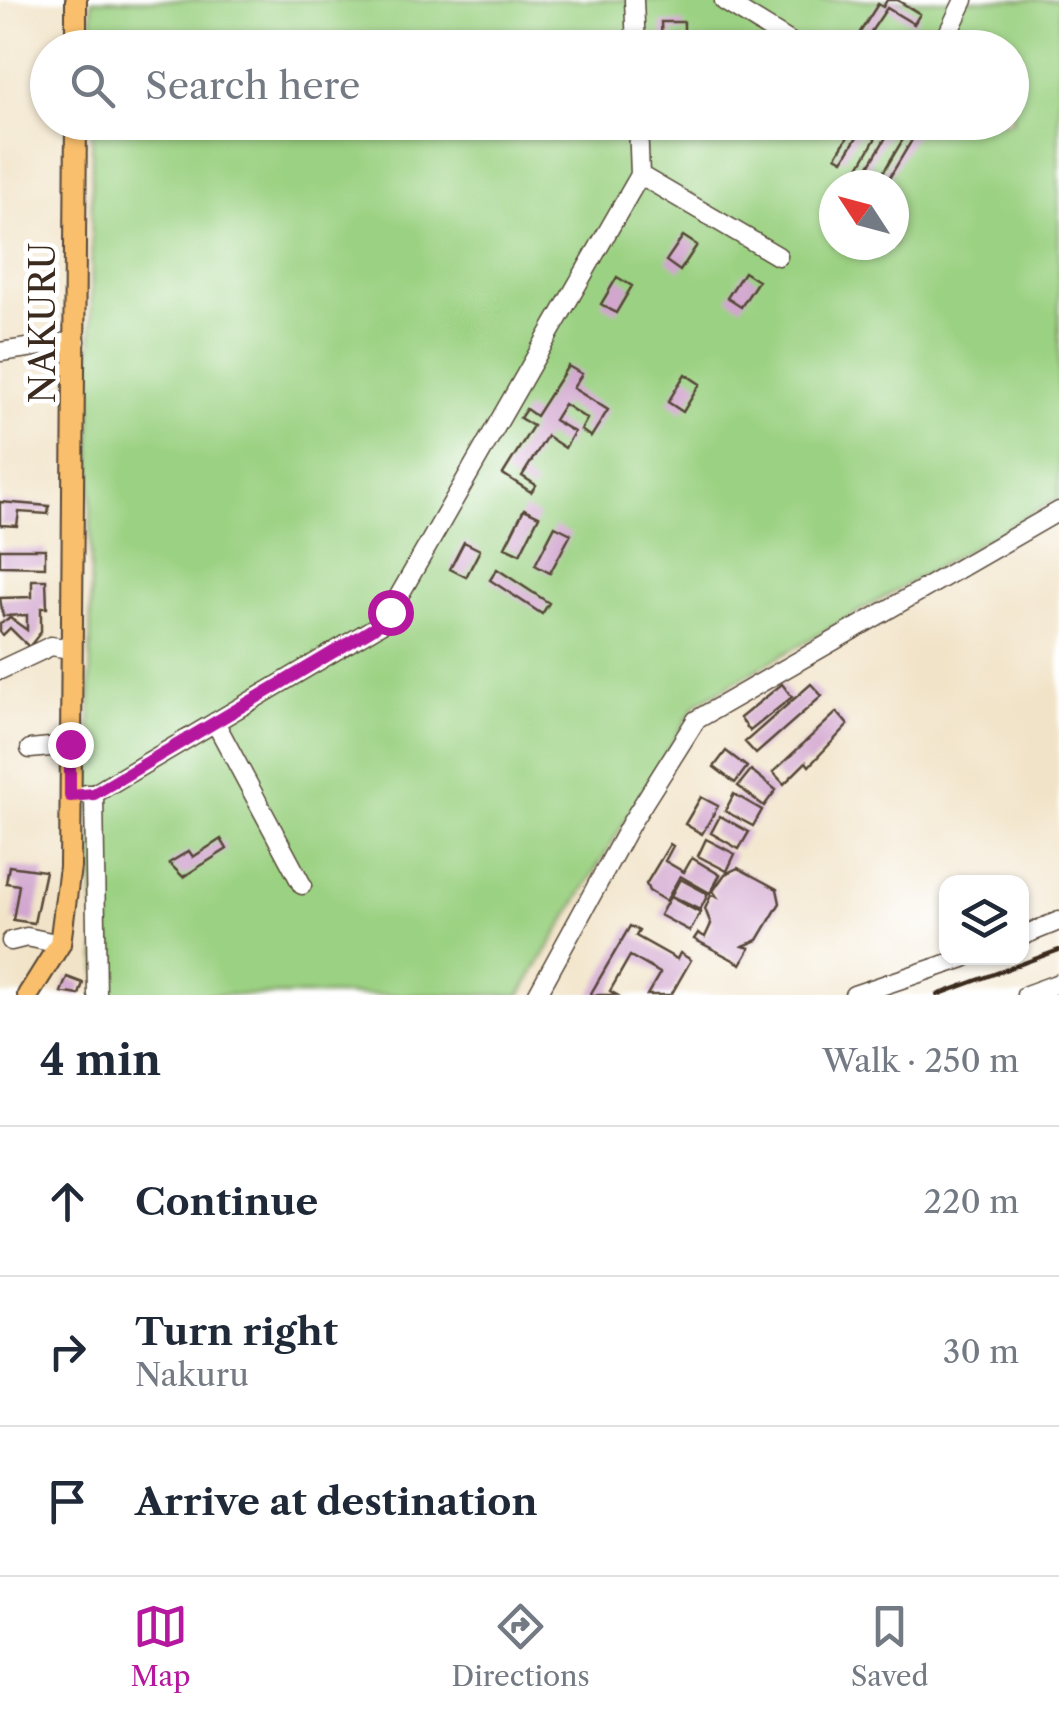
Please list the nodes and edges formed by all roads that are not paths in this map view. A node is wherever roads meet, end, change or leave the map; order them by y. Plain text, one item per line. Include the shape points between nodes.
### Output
1 (76, 0) edge
2 (634, 0) edge
3 (723, 0) edge
4 (964, 0) edge
5 (76, 30) edge
6 (635, 30) edge
7 (771, 30) edge
8 (950, 30) edge
9 (76, 140) edge
10 (639, 140) edge
11 (640, 175) junction
12 (778, 256) dead end
13 (76, 341) junction
14 (0, 352) edge
15 (1059, 511) edge
16 (70, 649) junction
17 (0, 670) edge
18 (215, 722) junction
19 (70, 744) junction
20 (30, 749) dead end
21 (94, 794) junction
22 (70, 796) junction
23 (302, 885) dead end
24 (1059, 921) edge
25 (1029, 933) edge
26 (11, 941) dead end
27 (60, 944) junction
28 (943, 965) edge
29 (1059, 982) edge
30 (28, 995) edge
31 (96, 995) edge
32 (537, 995) edge
33 (854, 995) edge
34 (1026, 995) edge

1 - 5 main road
2 - 6 street
3 - 7 street
4 - 8 street
9 - 13 main road, NAKURU
10 - 11 street
11 - 12 street
11 - 18 street via 384,622
13 - 14 street
13 - 16 main road, NAKURU
15 - 32 street via 696,720
16 - 17 street via 51,646
16 - 19 main road, NAKURU
18 - 21 street
18 - 23 street
19 - 20 street
19 - 22 main road, NAKURU
21 - 22 street
21 - 31 street
22 - 27 main road, NAKURU
24 - 25 street
26 - 27 street
27 - 30 main road, NAKURU
28 - 33 street
29 - 34 street

